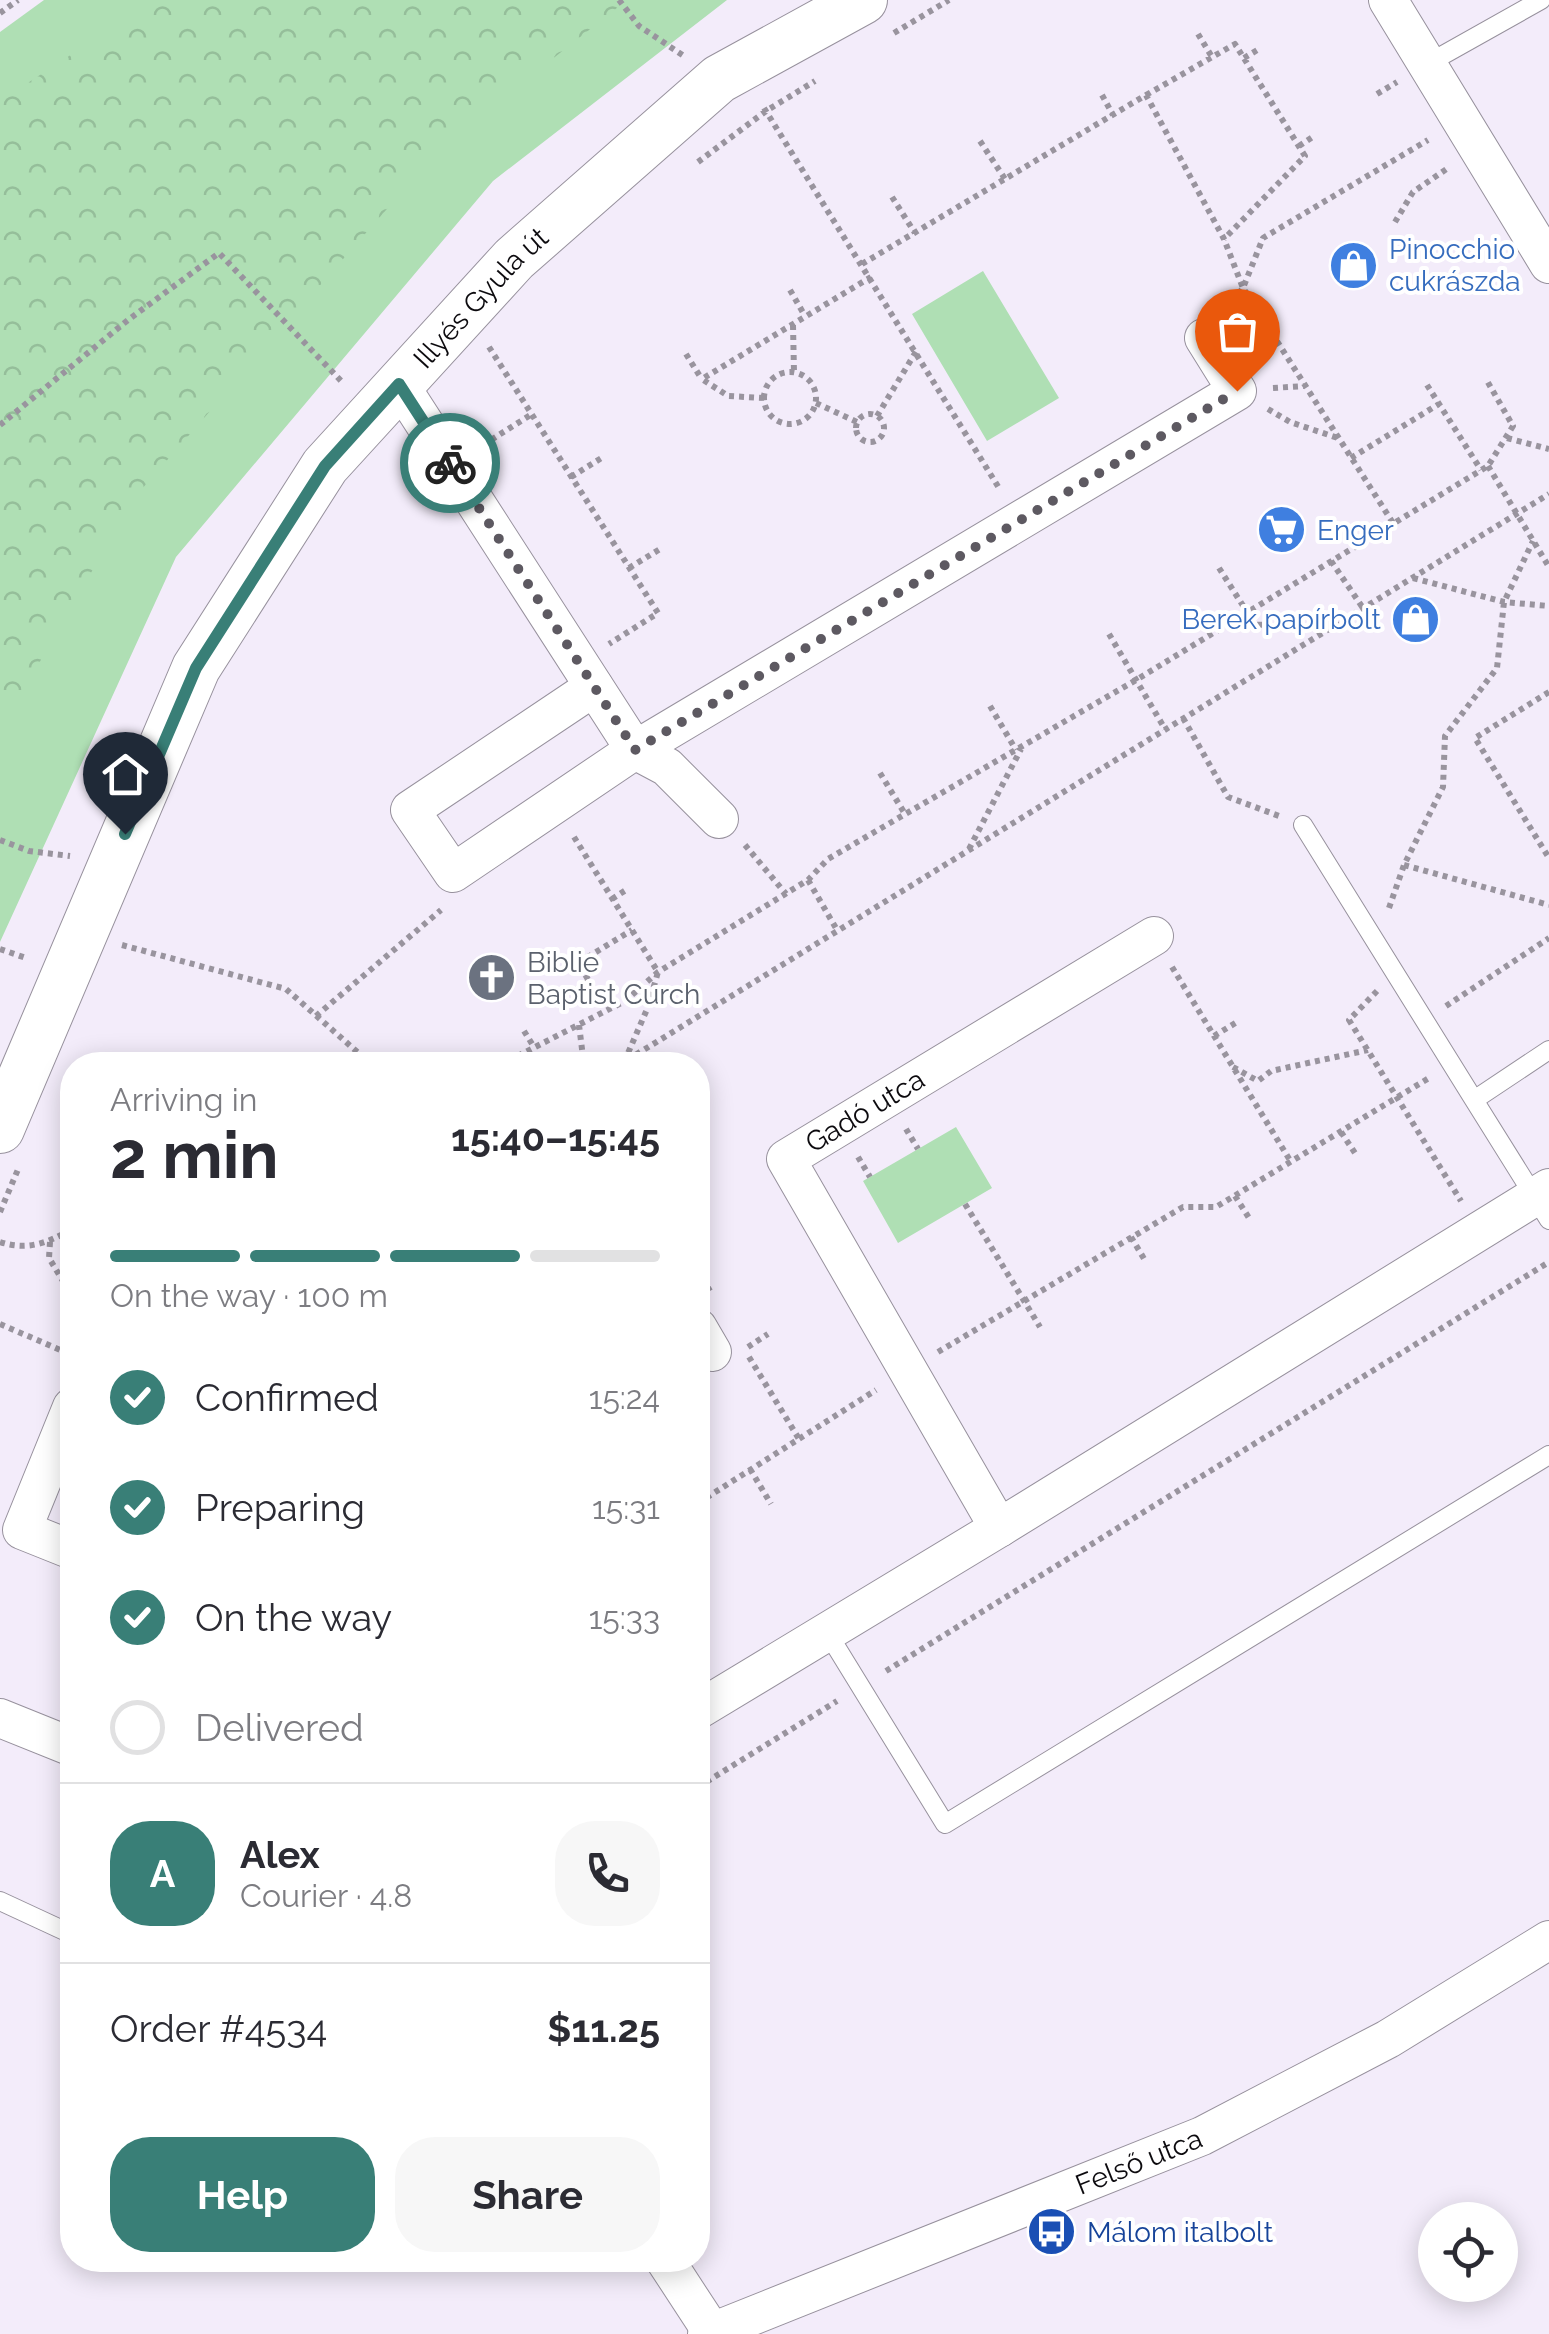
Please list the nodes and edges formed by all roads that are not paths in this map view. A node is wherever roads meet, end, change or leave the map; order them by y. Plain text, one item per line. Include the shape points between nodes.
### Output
1 (1388, 0) edge
2 (1540, 0) edge
3 (872, 20) edge
4 (1427, 64) junction
5 (1549, 264) edge
6 (1204, 338) road end
7 (399, 384) junction
8 (586, 675) junction
9 (635, 750) junction
10 (720, 819) dead end
11 (1303, 825) road end
12 (1154, 936) road end
13 (1549, 1050) edge
14 (1474, 1100) junction
15 (11, 1144) edge
16 (1544, 1201) edge
17 (60, 1437) edge
18 (1549, 1456) edge
19 (999, 1528) junction
20 (60, 1545) edge
21 (826, 1632) junction
22 (710, 1703) edge
23 (0, 1718) edge
24 (60, 1742) edge
25 (0, 1902) edge
26 (60, 1928) edge
27 (1549, 1940) edge
28 (672, 2272) edge
29 (710, 2333) edge

1 - 4 street
2 - 4 lane
3 - 7 street, Illyés Gyula út via 716,65 719,79 514,259
4 - 5 street
6 - 9 street via 1237,391
7 - 8 street
7 - 15 street, Illyés Gyula út via 325,466 196,668 82,934
8 - 9 street
8 - 9 street via 410,810 453,873
9 - 10 street via 667,767
11 - 14 lane
12 - 19 street, Gadó utca via 786,1159
13 - 14 lane
14 - 16 lane
16 - 19 street via 1479,1230
17 - 20 street via 22,1530
18 - 21 lane via 944,1824
19 - 21 street
21 - 22 street
23 - 24 street
25 - 26 lane
27 - 29 street, Felső utca via 1388,2039 1202,2136
28 - 29 street

